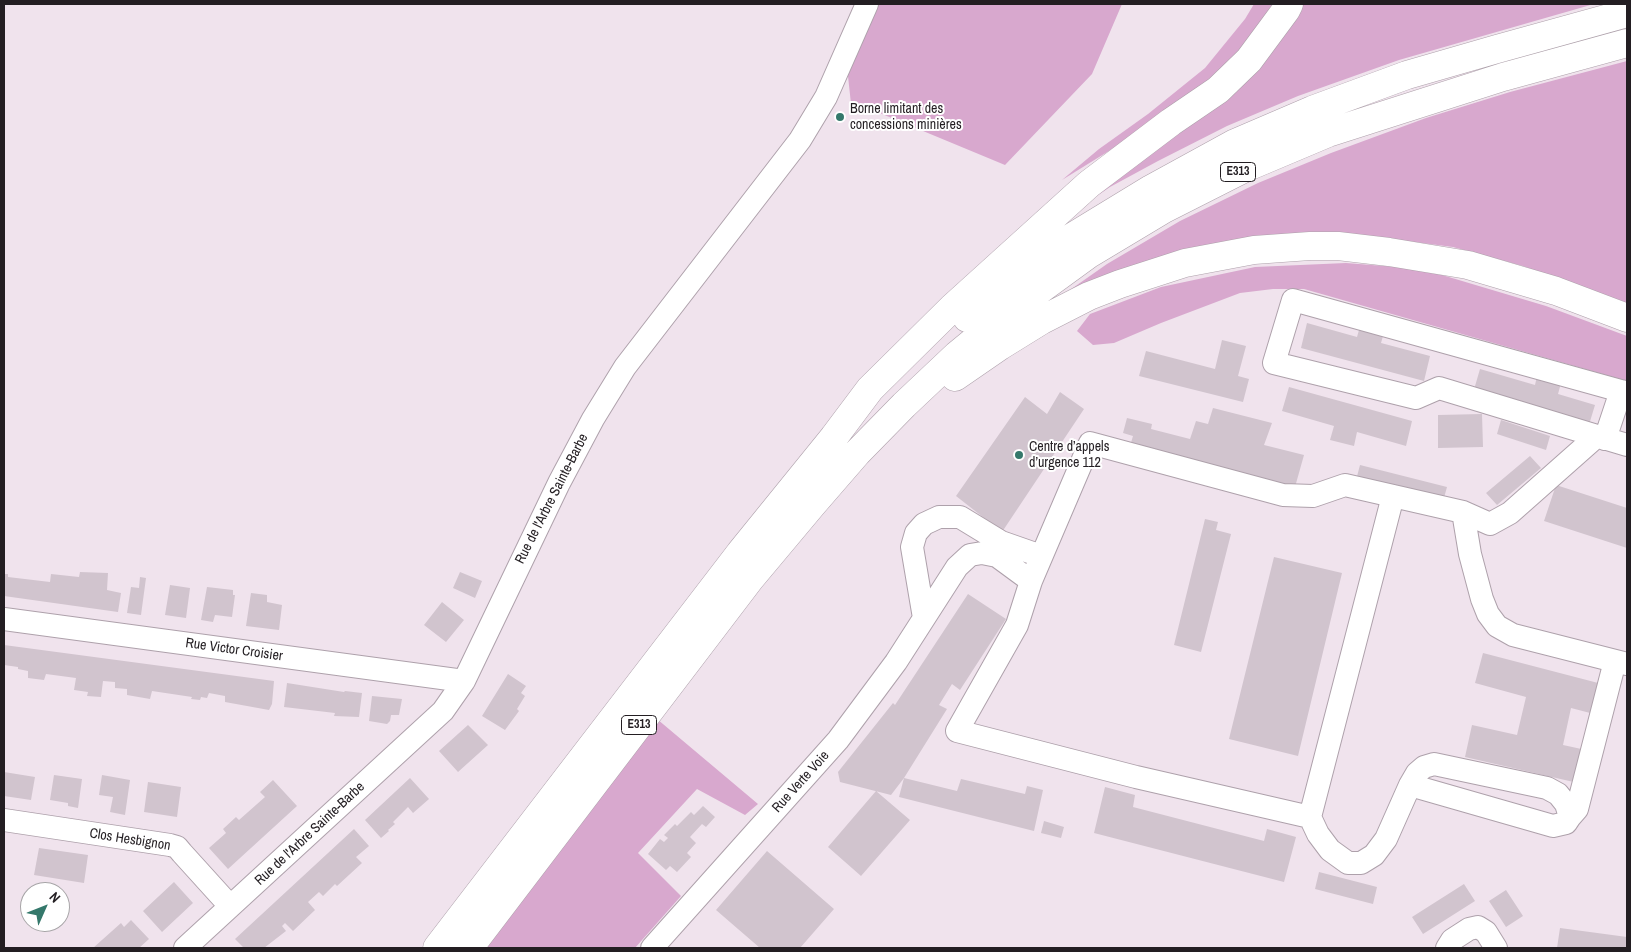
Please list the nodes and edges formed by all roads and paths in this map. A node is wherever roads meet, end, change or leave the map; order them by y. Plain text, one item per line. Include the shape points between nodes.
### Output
1 (867, 4) edge
2 (1289, 4) edge
3 (1627, 14) edge
4 (1627, 43) edge
5 (1627, 318) edge
6 (1624, 392) edge
7 (904, 405) junction
8 (834, 437) junction
9 (1601, 438) junction
10 (1627, 445) edge
11 (1393, 496) junction
12 (1463, 512) junction
13 (939, 517) junction
14 (970, 555) junction
15 (1041, 556) junction
16 (1030, 581) junction
17 (929, 611) junction
18 (4, 619) edge
19 (1621, 662) edge
20 (464, 681) junction
21 (1410, 785) junction
22 (1310, 817) junction
23 (1570, 817) junction
24 (4, 820) edge
25 (230, 906) junction
26 (185, 948) edge
27 (437, 948) edge
28 (469, 948) edge
29 (652, 948) edge
30 (1447, 948) edge
31 (1496, 948) edge

1 - 20 street, Rue de l'Arbre Sainte-Barbe via 826,96 800,140 624,366 593,418 558,483
2 - 8 highway via 1249,60 1218,90 1089,184 1003,260 870,389
3 - 8 highway, E313 via 1407,75 1235,143 1151,189 1062,244 987,300
4 - 7 highway, E313 via 1328,133 1245,168 1164,209 1070,267 980,336
5 - 7 highway via 1556,291 1468,265 1338,246 1254,250 1185,263 1089,296 1042,320 940,388
6 - 9 street
6 - 9 street via 1292,300 1274,363 1416,398 1439,388
7 - 28 highway, E313 via 857,454 750,579
8 - 27 highway, E313 via 740,553
9 - 10 street
9 - 12 street via 1510,513 1490,524
11 - 12 street
11 - 15 street via 1345,485 1313,496 1283,495 1090,444
11 - 22 street
12 - 19 street via 1482,600 1497,626 1513,634
13 - 14 street via 955,524 964,533 970,544
13 - 15 street via 960,517 1001,542
13 - 17 street via 924,524 912,547
14 - 16 street via 982,552 997,556
14 - 17 street, Rue Verte Voie via 957,567
15 - 16 street
16 - 22 street via 1016,625 957,732
17 - 29 street, Rue Verte Voie via 838,740
18 - 20 street, Rue Victor Croisier
19 - 23 street via 1577,809
20 - 25 street, Rue de l'Arbre Sainte-Barbe via 443,711
21 - 22 street via 1386,839 1374,855 1362,863 1348,863 1330,850
21 - 23 street via 1553,826 1566,823
21 - 23 street via 1417,773 1434,764 1547,788 1566,804
24 - 25 street, Clos Hesbignon via 177,847
25 - 26 street, Rue de l'Arbre Sainte-Barbe
30 - 31 street via 1452,940 1478,927 1486,932

